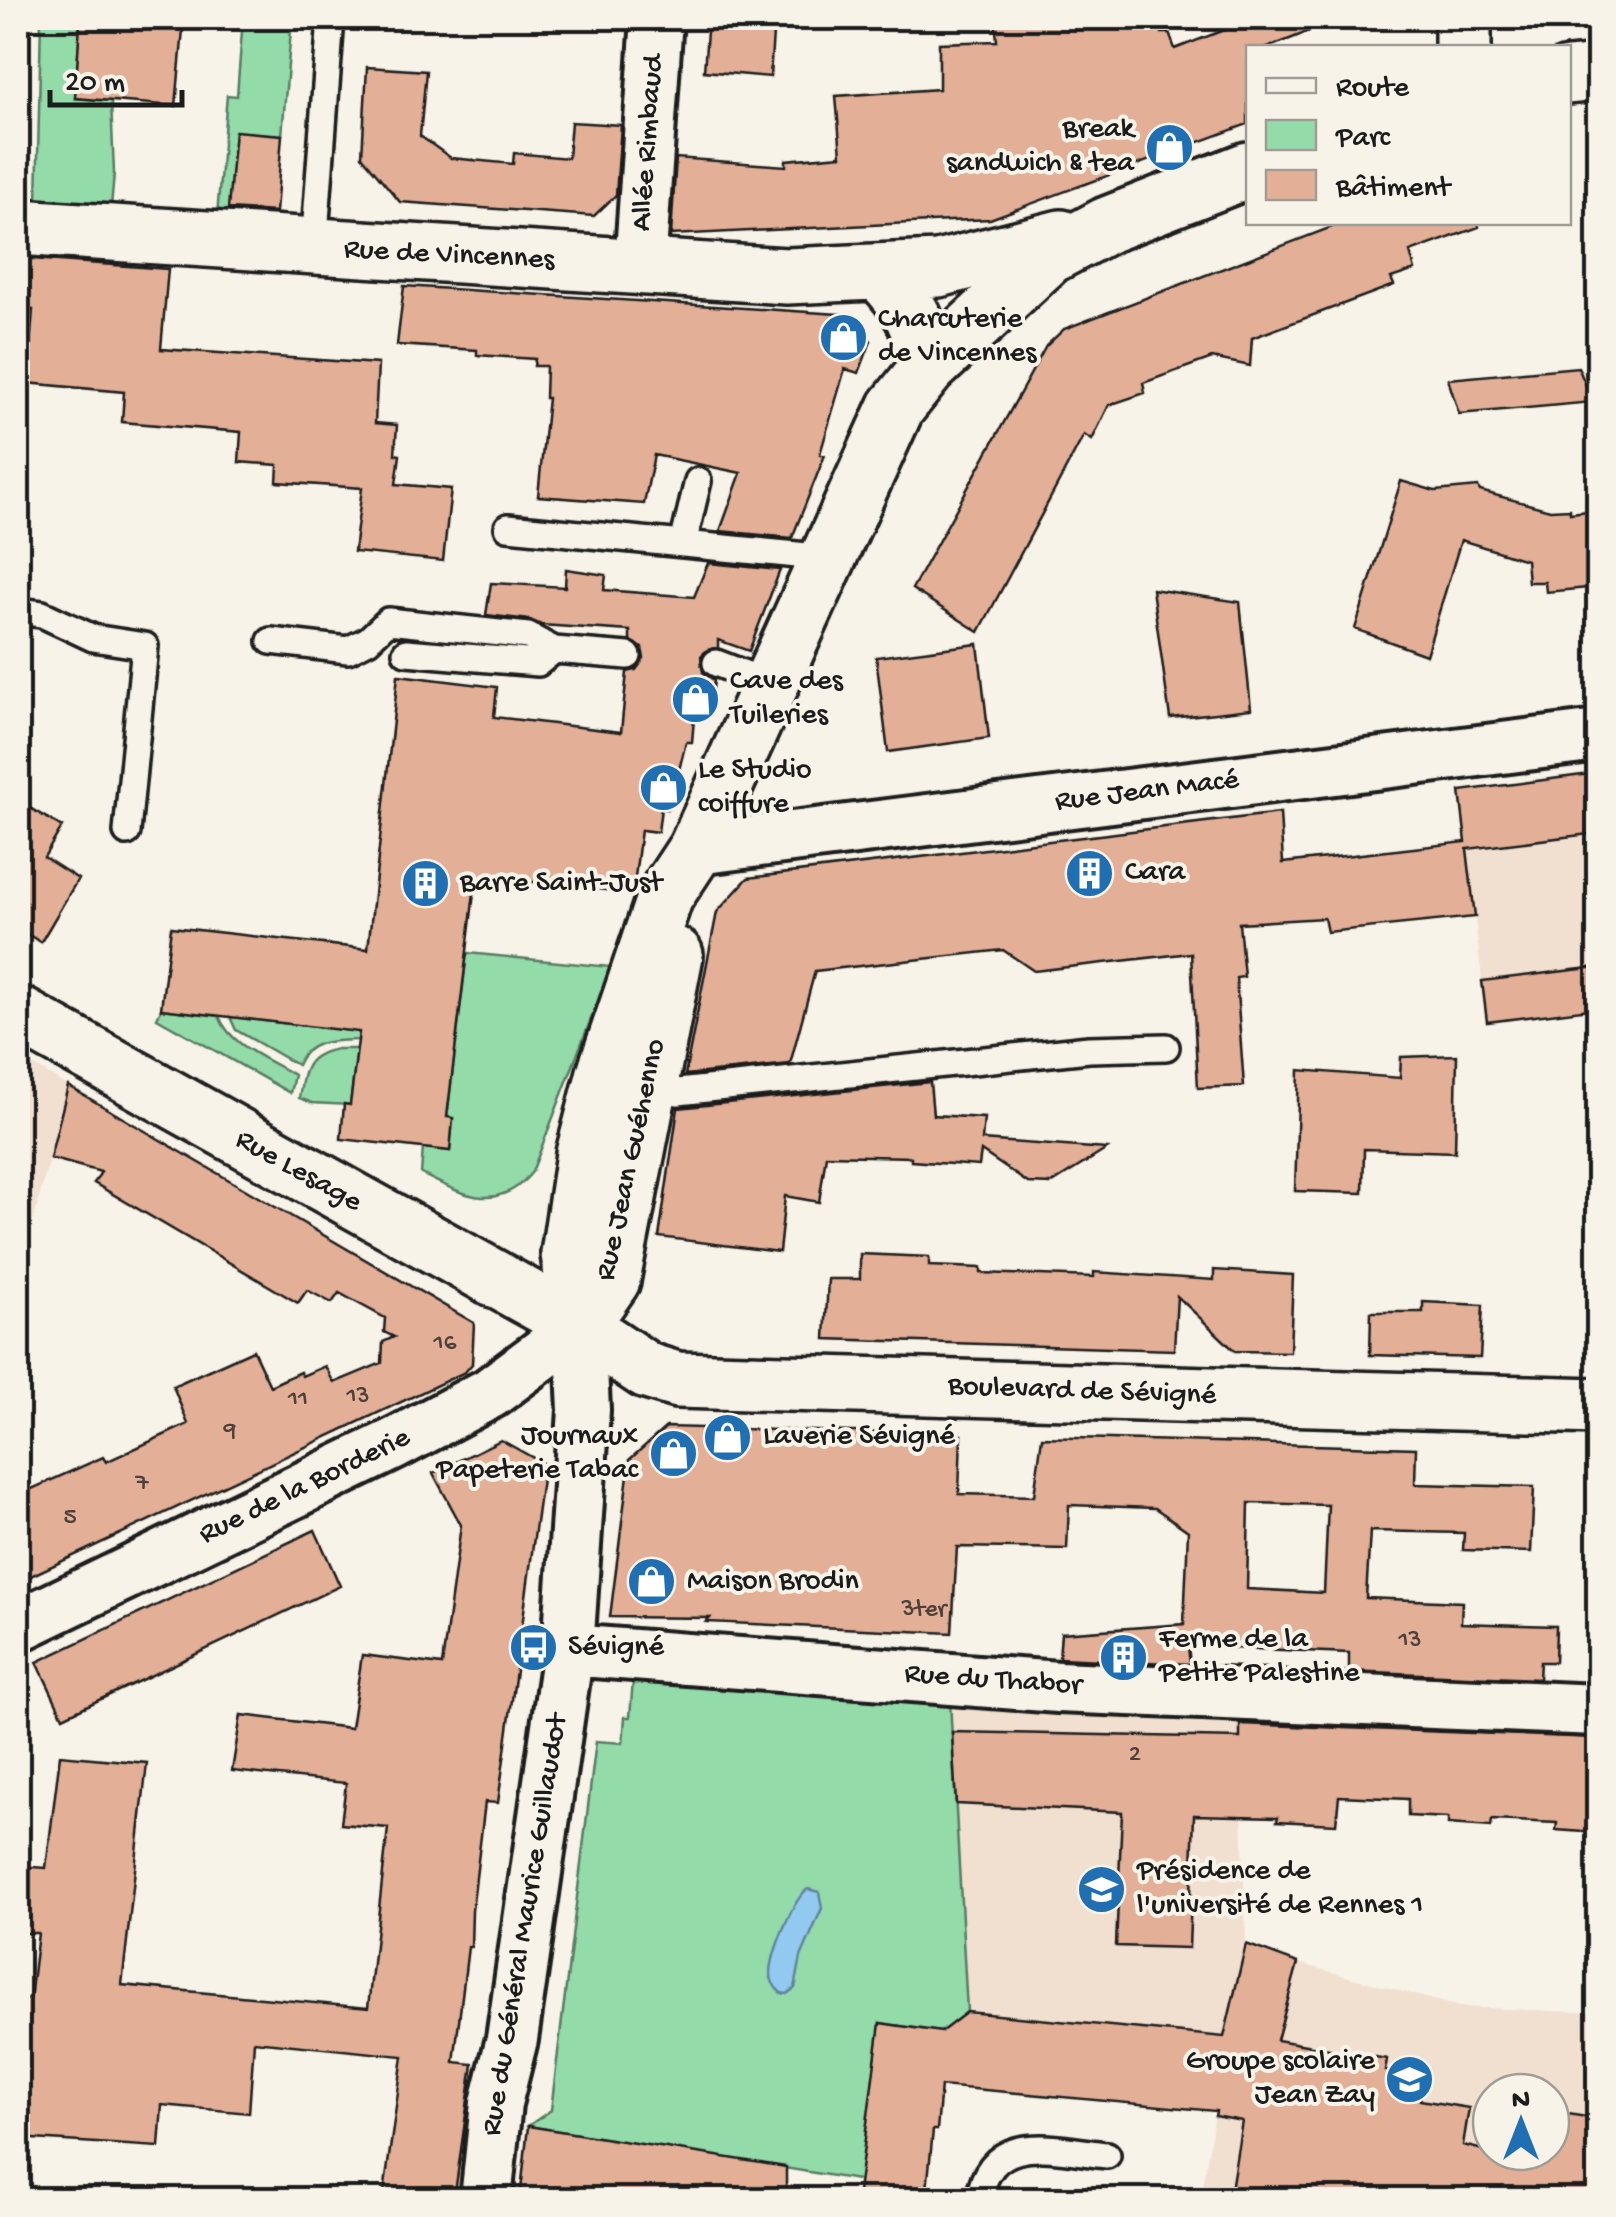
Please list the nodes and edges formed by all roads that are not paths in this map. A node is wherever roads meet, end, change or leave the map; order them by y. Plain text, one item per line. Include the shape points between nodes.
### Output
1 (331, 18) edge
2 (657, 18) edge
3 (1464, 18) edge
4 (1464, 45) edge
5 (1598, 73) edge
6 (1571, 76) edge
7 (1246, 171) edge
8 (1107, 225) junction
9 (18, 227) edge
10 (314, 248) junction
11 (640, 268) junction
12 (881, 274) junction
13 (928, 368) junction
14 (698, 481) dead end
15 (508, 527) dead end
16 (682, 544) junction
17 (828, 558) junction
18 (18, 611) edge
19 (271, 640) dead end
20 (554, 650) junction
21 (406, 652) dead end
22 (628, 656) dead end
23 (716, 663) dead end
24 (771, 684) junction
25 (1598, 736) edge
26 (127, 832) dead end
27 (696, 848) junction
28 (18, 1014) edge
29 (1166, 1047) dead end
30 (627, 1079) junction
31 (580, 1326) junction
32 (1598, 1406) edge
33 (18, 1626) edge
34 (568, 1650) junction
35 (1598, 1710) edge
36 (1107, 2155) dead end
37 (486, 2200) edge
38 (980, 2200) edge

1 - 10 lane
2 - 11 street, Allée Rimbaud
3 - 4 main road
5 - 6 main road
7 - 8 main road, Rue Jean Guéhenno
8 - 12 main road, Rue de Vincennes via 938,269
8 - 13 main road, Rue Jean Guéhenno via 1026,274
9 - 10 main road, Rue de Vincennes
10 - 11 main road, Rue de Vincennes
11 - 12 main road, Rue de Vincennes
12 - 13 main road via 922,333
13 - 17 main road, Rue Jean Guéhenno via 896,408
14 - 16 lane
15 - 16 lane
16 - 17 lane
17 - 24 main road, Rue Jean Guéhenno
18 - 26 lane via 42,614 93,638 146,646
19 - 20 lane via 348,650 388,621 528,636
20 - 21 lane via 538,662
20 - 22 lane
23 - 24 lane
24 - 27 main road, Rue Jean Guéhenno
25 - 27 street, Rue Jean Macé
27 - 30 main road, Rue Jean Guéhenno via 665,896
28 - 31 main road, Rue Lesage
29 - 30 lane via 1089,1049 678,1092
30 - 31 main road, Rue Jean Guéhenno via 584,1154 569,1254
31 - 32 main road, Boulevard de Sévigné via 647,1371 676,1380
31 - 33 street, Rue de la Borderie via 490,1393
31 - 34 street, Rue du Général Maurice Guillaudot via 584,1410
34 - 35 street, Rue du Thabor via 1058,1686
34 - 37 street, Rue du Général Maurice Guillaudot
36 - 38 lane via 1012,2150 988,2172

